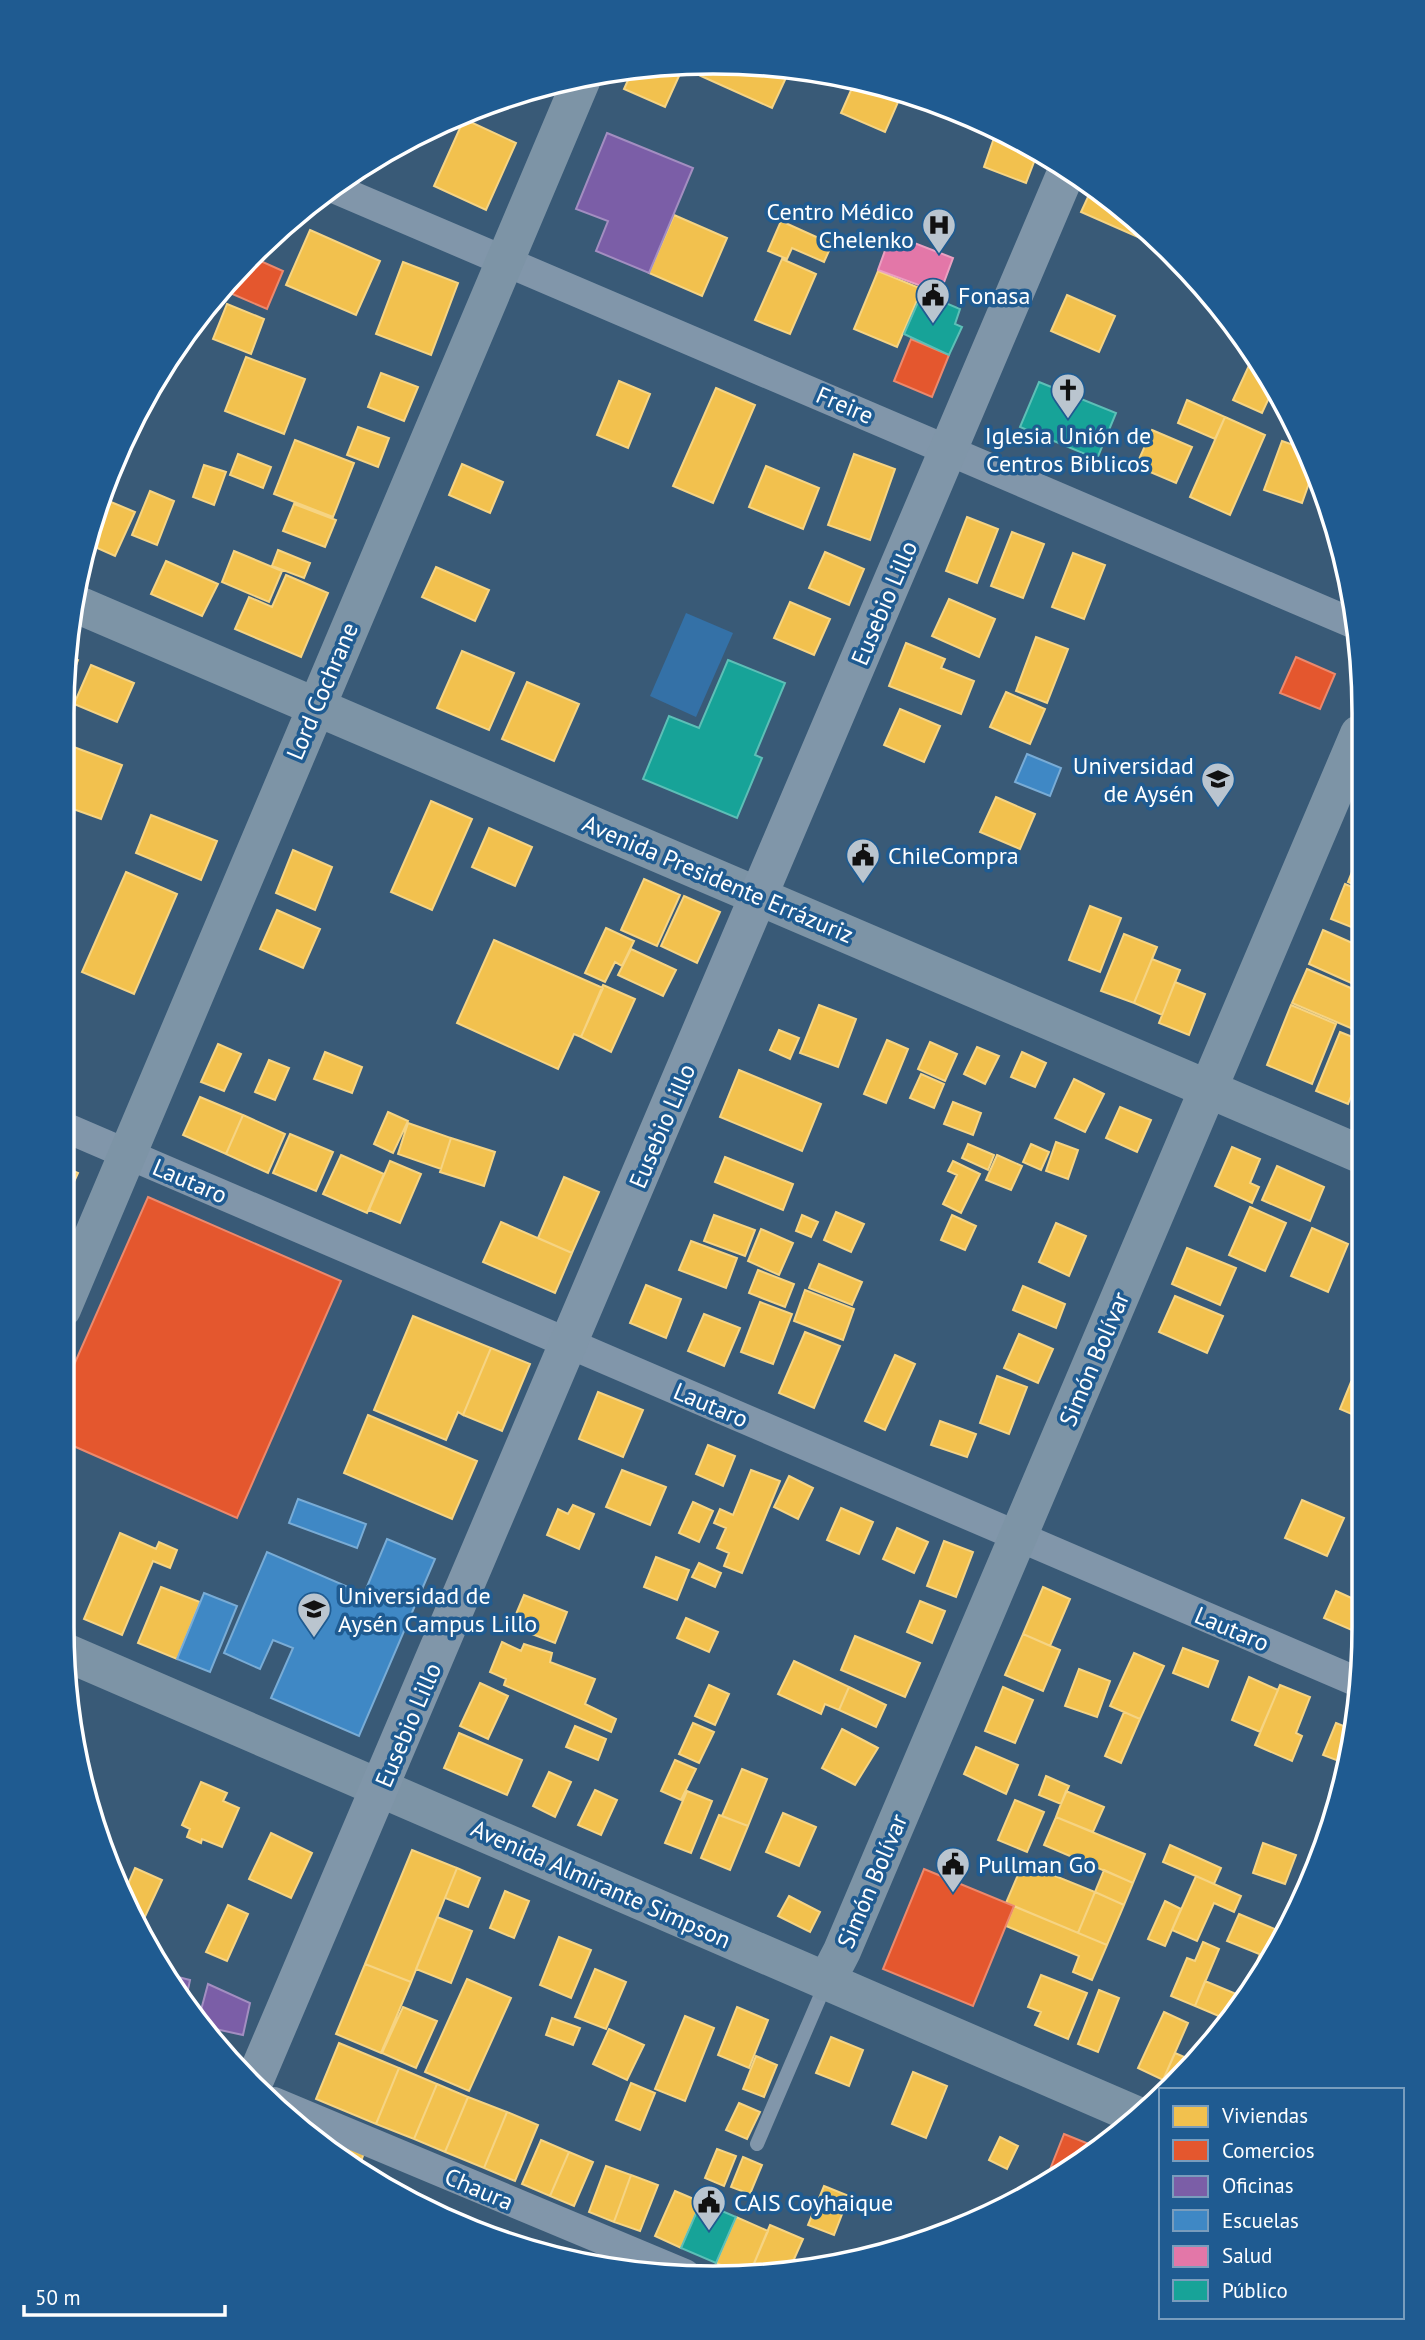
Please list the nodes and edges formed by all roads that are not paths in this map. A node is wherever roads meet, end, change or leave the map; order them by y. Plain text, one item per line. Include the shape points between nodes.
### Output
1 (578, 88) edge
2 (1064, 178) edge
3 (343, 192) edge
4 (504, 259) junction
5 (949, 449) junction
6 (83, 607) edge
7 (1344, 620) edge
8 (316, 707) junction
9 (1352, 750) edge
10 (759, 897) junction
11 (1208, 1089) junction
12 (74, 1131) edge
13 (1352, 1151) edge
14 (128, 1154) junction
15 (74, 1281) edge
16 (569, 1345) junction
17 (1018, 1537) junction
18 (75, 1656) edge
19 (1349, 1678) edge
20 (382, 1788) junction
21 (826, 1982) junction
22 (257, 2075) edge
23 (294, 2110) edge
24 (1129, 2112) edge
25 (757, 2144) dead end
26 (661, 2264) edge

1 - 4 street, Lord Cochrane
2 - 5 main road, Eusebio Lillo
3 - 4 street, Freire
4 - 5 street, Freire
4 - 8 street, Lord Cochrane
5 - 7 street, Freire
5 - 10 main road, Eusebio Lillo
6 - 8 street, Avenida Presidente Errázuriz
8 - 10 street, Avenida Presidente Errázuriz
8 - 14 street, Lord Cochrane
9 - 11 street, Simón Bolívar
10 - 11 street, Avenida Presidente Errázuriz
10 - 16 main road, Eusebio Lillo
11 - 13 street, Avenida Presidente Errázuriz
11 - 17 street, Simón Bolívar
12 - 14 street, Lautaro
14 - 15 street, Lord Cochrane
14 - 16 street, Lautaro
16 - 17 street, Lautaro
16 - 20 main road, Eusebio Lillo
17 - 19 street, Lautaro
17 - 21 street, Simón Bolívar
18 - 20 street, Avenida Almirante Simpson
20 - 21 street, Avenida Almirante Simpson
20 - 22 main road, Eusebio Lillo
21 - 24 street, Avenida Almirante Simpson
21 - 25 lane
23 - 26 street, Chaura

